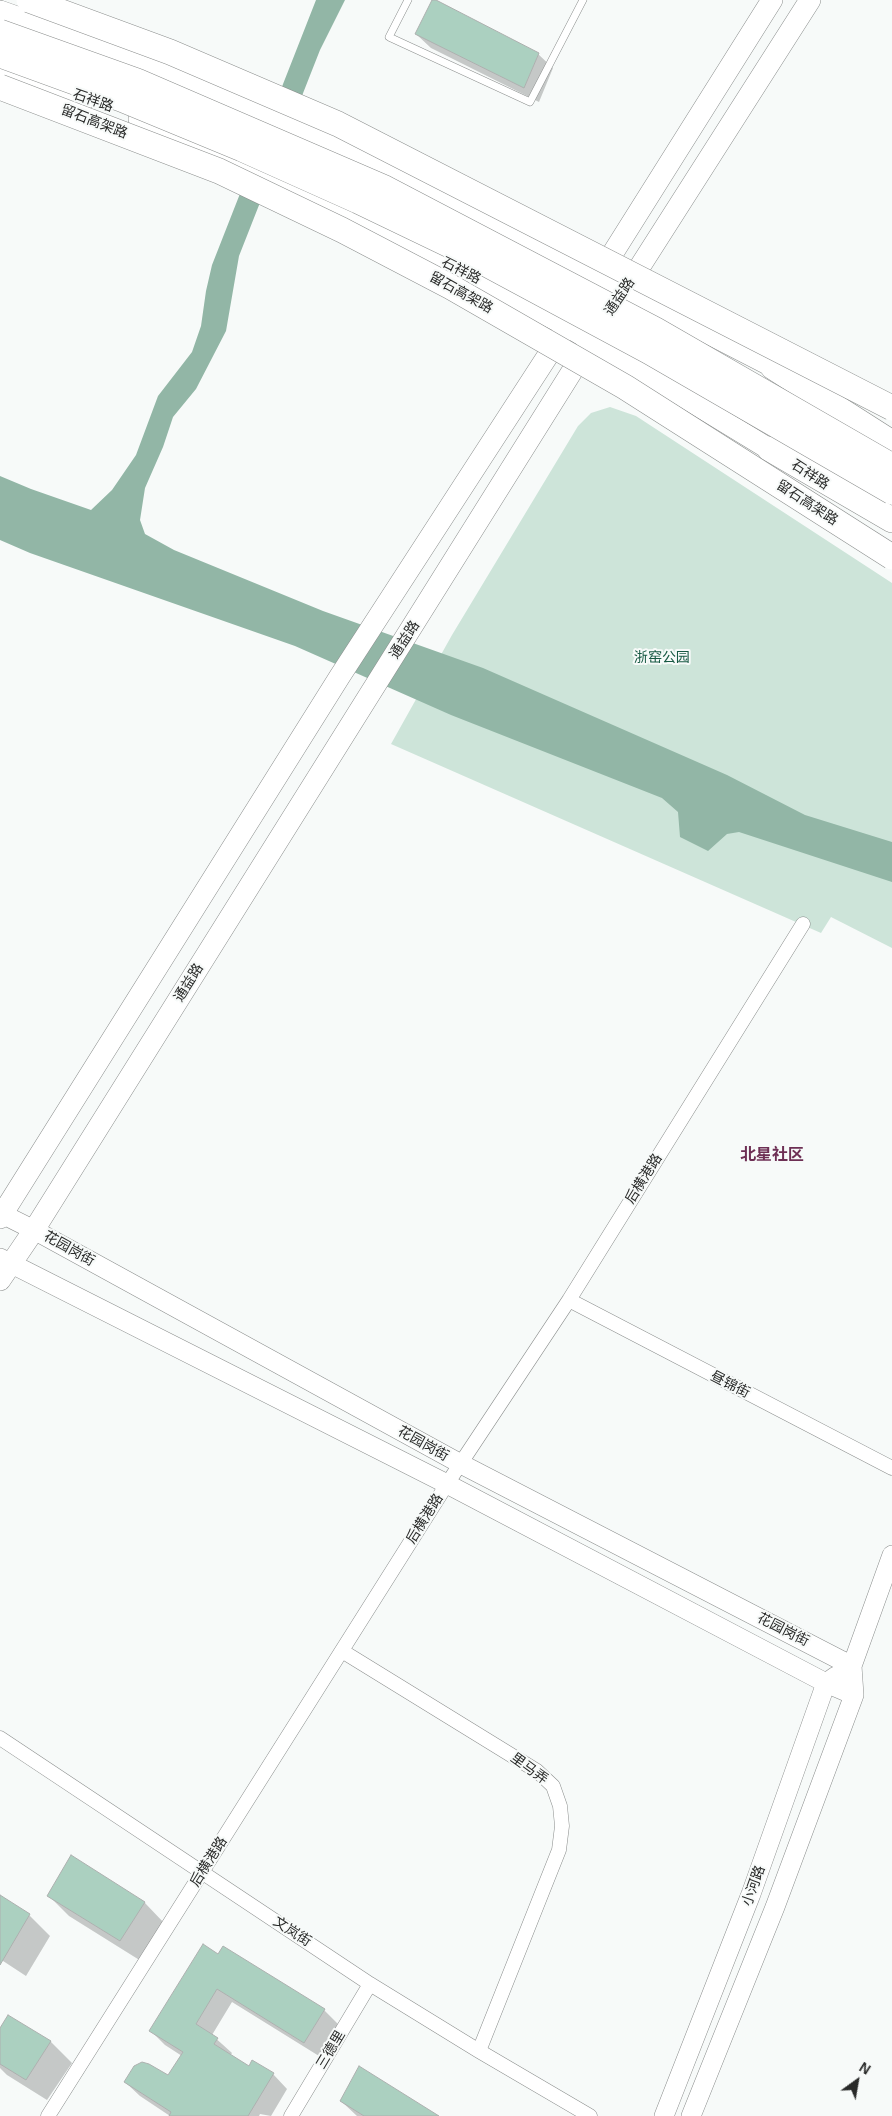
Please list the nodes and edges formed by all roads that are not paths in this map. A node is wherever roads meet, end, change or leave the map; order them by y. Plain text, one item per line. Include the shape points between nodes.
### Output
1 (29, 0) edge
2 (408, 0) edge
3 (583, 0) edge
4 (772, 0) edge
5 (804, 4) edge
6 (0, 11) edge
7 (0, 32) edge
8 (0, 54) edge
9 (0, 70) edge
10 (0, 87) edge
11 (599, 276) junction
12 (626, 290) junction
13 (568, 326) junction
14 (591, 340) junction
15 (773, 367) junction
16 (892, 408) edge
17 (892, 428) edge
18 (892, 443) edge
19 (770, 449) junction
20 (892, 466) edge
21 (892, 492) edge
22 (892, 520) edge
23 (892, 530) edge
24 (892, 557) edge
25 (802, 924) dead end
26 (1, 1215) edge
27 (34, 1230) junction
28 (6, 1260) edge
29 (0, 1280) edge
30 (569, 1300) junction
31 (461, 1464) junction
32 (892, 1468) edge
33 (447, 1484) junction
34 (892, 1555) edge
35 (342, 1651) junction
36 (852, 1666) junction
37 (826, 1683) junction
38 (854, 1695) junction
39 (0, 1738) edge
40 (202, 1873) junction
41 (370, 1984) junction
42 (479, 2051) junction
43 (48, 2116) edge
44 (291, 2116) edge
45 (590, 2116) edge
46 (664, 2116) edge
47 (691, 2116) edge

1 - 16 highway, bridge via 170,52 338,124
2 - 3 lane via 388,37 530,102
4 - 11 main road, 通益路
5 - 12 main road, 通益路
6 - 11 main road via 161,68 301,129
7 - 20 highway, bridge via 137,80 385,188 656,330
8 - 21 highway, bridge via 242,149 453,247 648,352
9 - 13 main road, 石祥路 via 121,111 404,242
10 - 24 highway, 留石高架路, bridge via 219,171 451,287 625,387
11 - 12 main road
11 - 13 main road, 通益路
12 - 14 main road, 通益路
12 - 15 main road
13 - 14 main road, 石祥路
13 - 26 main road, 通益路 via 340,676
14 - 19 main road, 石祥路
14 - 27 main road, 通益路
15 - 17 main road
15 - 18 highway
19 - 22 highway
19 - 23 main road, 石祥路
25 - 30 street, 后横港路
26 - 27 street, 花园岗街
27 - 28 main road, 通益路
27 - 31 street, 花园岗街
28 - 29 main road, 通益路
28 - 33 street, 花园岗街
30 - 31 street, 后横港路
30 - 32 street, 昼锦街
31 - 33 street, 后横港路
31 - 36 street, 花园岗街
33 - 35 street, 后横港路
33 - 37 street, 花园岗街
34 - 36 street, 小河路
35 - 40 street, 后横港路
35 - 42 street, 里马弄 via 537,1772 552,1786 560,1806 559,1850
36 - 37 street
36 - 38 street, 小河路
37 - 38 street, 花园岗街
37 - 46 street, 小河路 via 751,1894
38 - 47 street, 小河路 via 775,1906
39 - 40 street, 文岚街
40 - 41 street, 文岚街
40 - 43 street, 后横港路
41 - 42 street, 文岚街
41 - 44 street, 三德里
42 - 45 street, 文岚街

